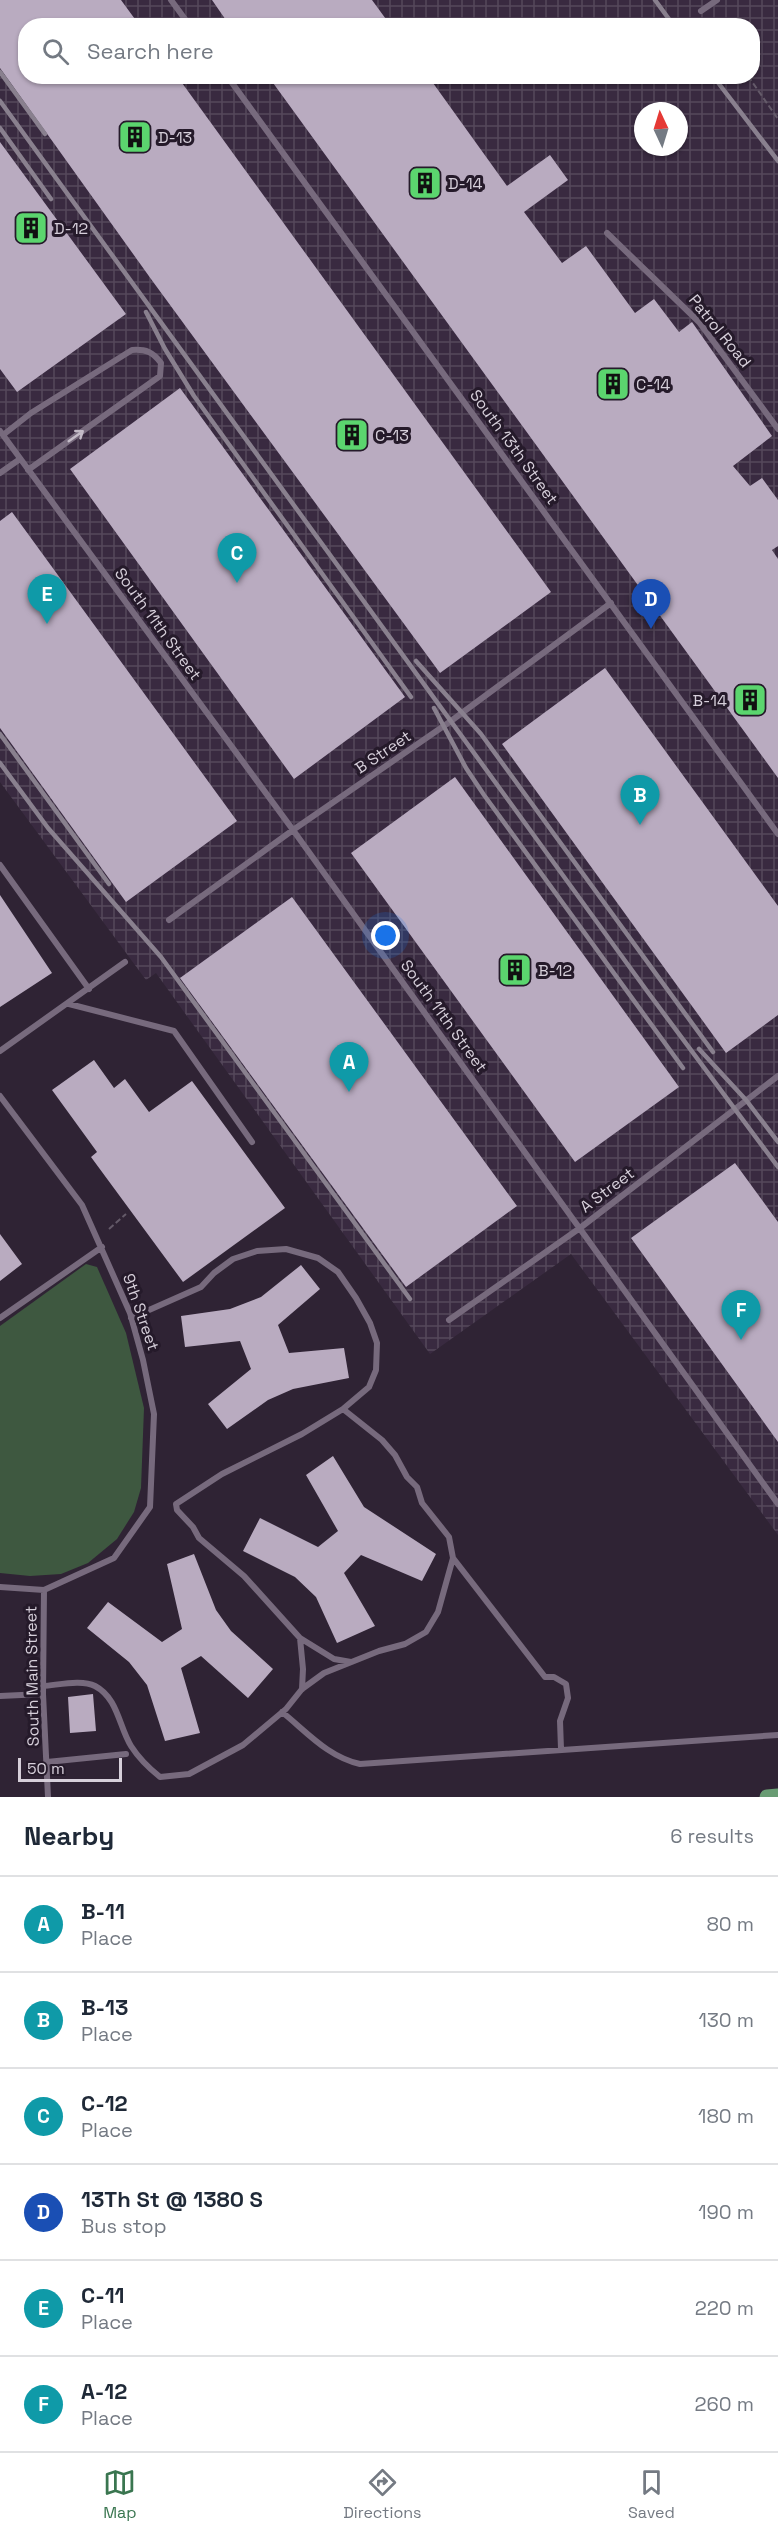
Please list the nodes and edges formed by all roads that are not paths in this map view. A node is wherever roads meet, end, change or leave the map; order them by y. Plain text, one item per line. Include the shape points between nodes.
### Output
1 (171, 0) edge
2 (717, 0) edge
3 (701, 11) dead end
4 (184, 18) edge
5 (233, 84) edge
6 (607, 233) dead end
7 (778, 429) edge
8 (1, 433) edge
9 (20, 459) junction
10 (28, 470) junction
11 (0, 473) edge
12 (610, 603) junction
13 (292, 830) junction
14 (778, 834) edge
15 (0, 866) edge
16 (169, 920) dead end
17 (125, 962) dead end
18 (89, 989) junction
19 (69, 1004) junction
20 (0, 1051) edge
21 (778, 1076) edge
22 (0, 1096) edge
23 (252, 1142) dead end
24 (580, 1228) junction
25 (102, 1247) junction
26 (0, 1318) edge
27 (131, 1318) junction
28 (449, 1320) dead end
29 (343, 1409) junction
30 (778, 1504) edge
31 (453, 1558) junction
32 (0, 1587) edge
33 (44, 1590) junction
34 (300, 1638) junction
35 (352, 1662) junction
36 (43, 1686) junction
37 (302, 1689) junction
38 (43, 1694) junction
39 (0, 1696) edge
40 (282, 1713) junction
41 (778, 1735) edge
42 (561, 1749) junction
43 (126, 1754) dead end
44 (46, 1762) junction
45 (778, 1796) edge
46 (48, 1797) edge
47 (767, 1797) edge

1 - 4 lane
2 - 3 lane
5 - 12 lane, South 13th Street
6 - 7 lane, Patrol Road via 699,322
8 - 9 lane, South 11th Street
10 -> 8 lane via 160,376 161,363 150,352 132,350
9 - 10 lane, South 11th Street
9 - 11 lane
10 - 13 lane, South 11th Street
12 - 13 lane, B Street via 452,722
12 - 14 lane, South 13th Street
13 - 16 lane, B Street
13 - 24 lane, South 11th Street
15 - 18 lane
17 - 18 lane
18 - 19 lane
19 - 20 lane
19 - 23 lane via 174,1031
21 - 24 lane, A Street
22 - 25 lane, 9th Street via 82,1205
24 - 28 lane, A Street
24 - 30 lane, South 11th Street
25 - 26 lane
25 - 27 lane, 9th Street
27 - 29 lane via 201,1287 233,1259 257,1251 286,1249 318,1258 338,1272 370,1323 377,1343 376,1370 369,1387
27 - 33 lane, 9th Street via 154,1414 150,1507 114,1558
29 - 31 lane via 395,1455 417,1487 422,1503 449,1537
29 - 34 lane via 222,1474 176,1504 200,1538 244,1576
31 - 35 lane via 438,1612 426,1632 405,1644
31 - 42 lane via 545,1677 566,1684 568,1698 560,1721
32 - 33 lane
33 - 36 lane, South Main Street
34 - 35 lane via 334,1659
34 - 37 lane
35 - 37 lane via 324,1673
36 - 38 lane, South Main Street
36 - 40 lane via 96,1687 114,1704 131,1747 160,1777 189,1774 214,1762 243,1745
37 - 40 lane
38 - 39 lane
38 - 44 lane, South Main Street
40 - 42 lane via 344,1761 360,1764
41 - 42 lane
43 - 44 lane
44 - 46 lane, South Main Street
45 - 47 main road

